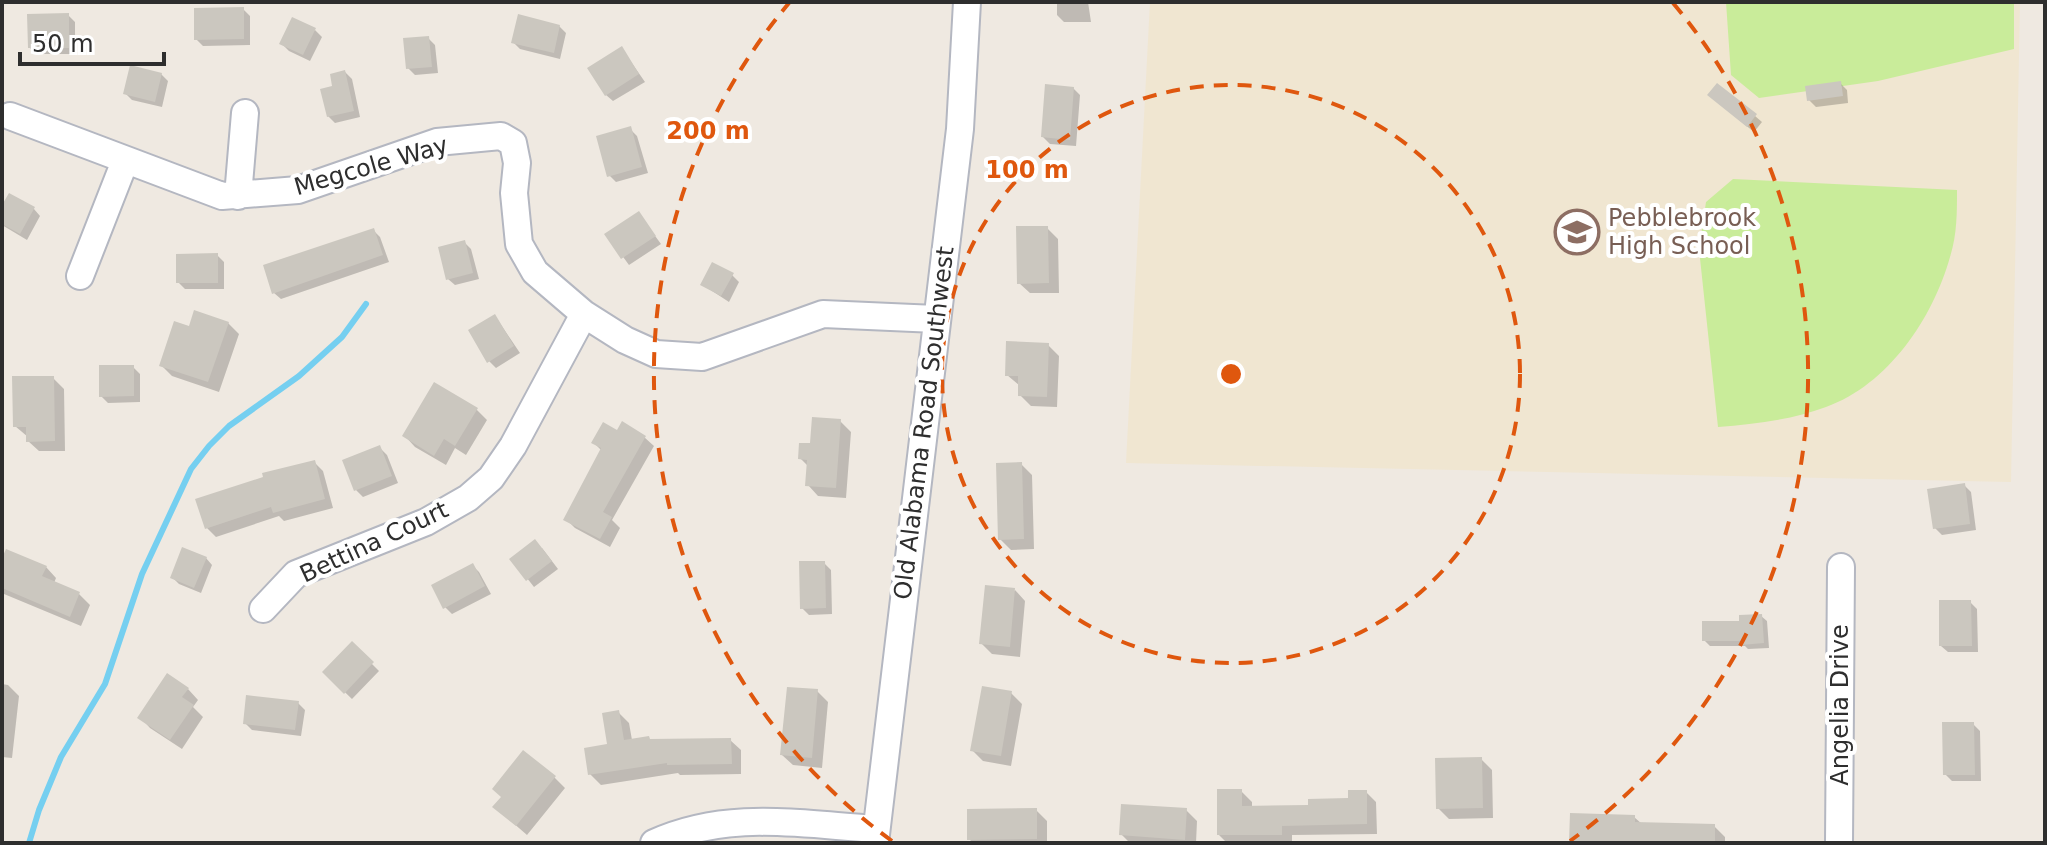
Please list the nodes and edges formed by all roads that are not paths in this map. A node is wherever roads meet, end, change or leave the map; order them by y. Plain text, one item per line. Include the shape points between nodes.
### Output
1 (967, 2) edge
2 (245, 113) dead end
3 (10, 116) dead end
4 (125, 161) junction
5 (238, 196) junction
6 (80, 276) dead end
7 (584, 314) junction
8 (936, 319) junction
9 (1841, 567) dead end
10 (263, 609) dead end
11 (876, 836) edge
12 (654, 843) edge
13 (1839, 843) edge

1 - 8 street, Old Alabama Road Southwest via 960,129
2 - 5 street
3 - 4 street, Megcole Way
4 - 5 street, Megcole Way via 222,196
4 - 6 street
5 - 7 street, Megcole Way via 298,190 437,142 501,136 513,143 517,163 519,244 535,272
7 - 8 street, Megcole Way via 656,354 680,357 702,357 823,314
7 - 10 street, Bettina Court via 491,478 426,522 296,574
8 - 11 street, Old Alabama Road Southwest
9 - 13 street, Angelia Drive
11 - 12 street via 743,820 681,831

